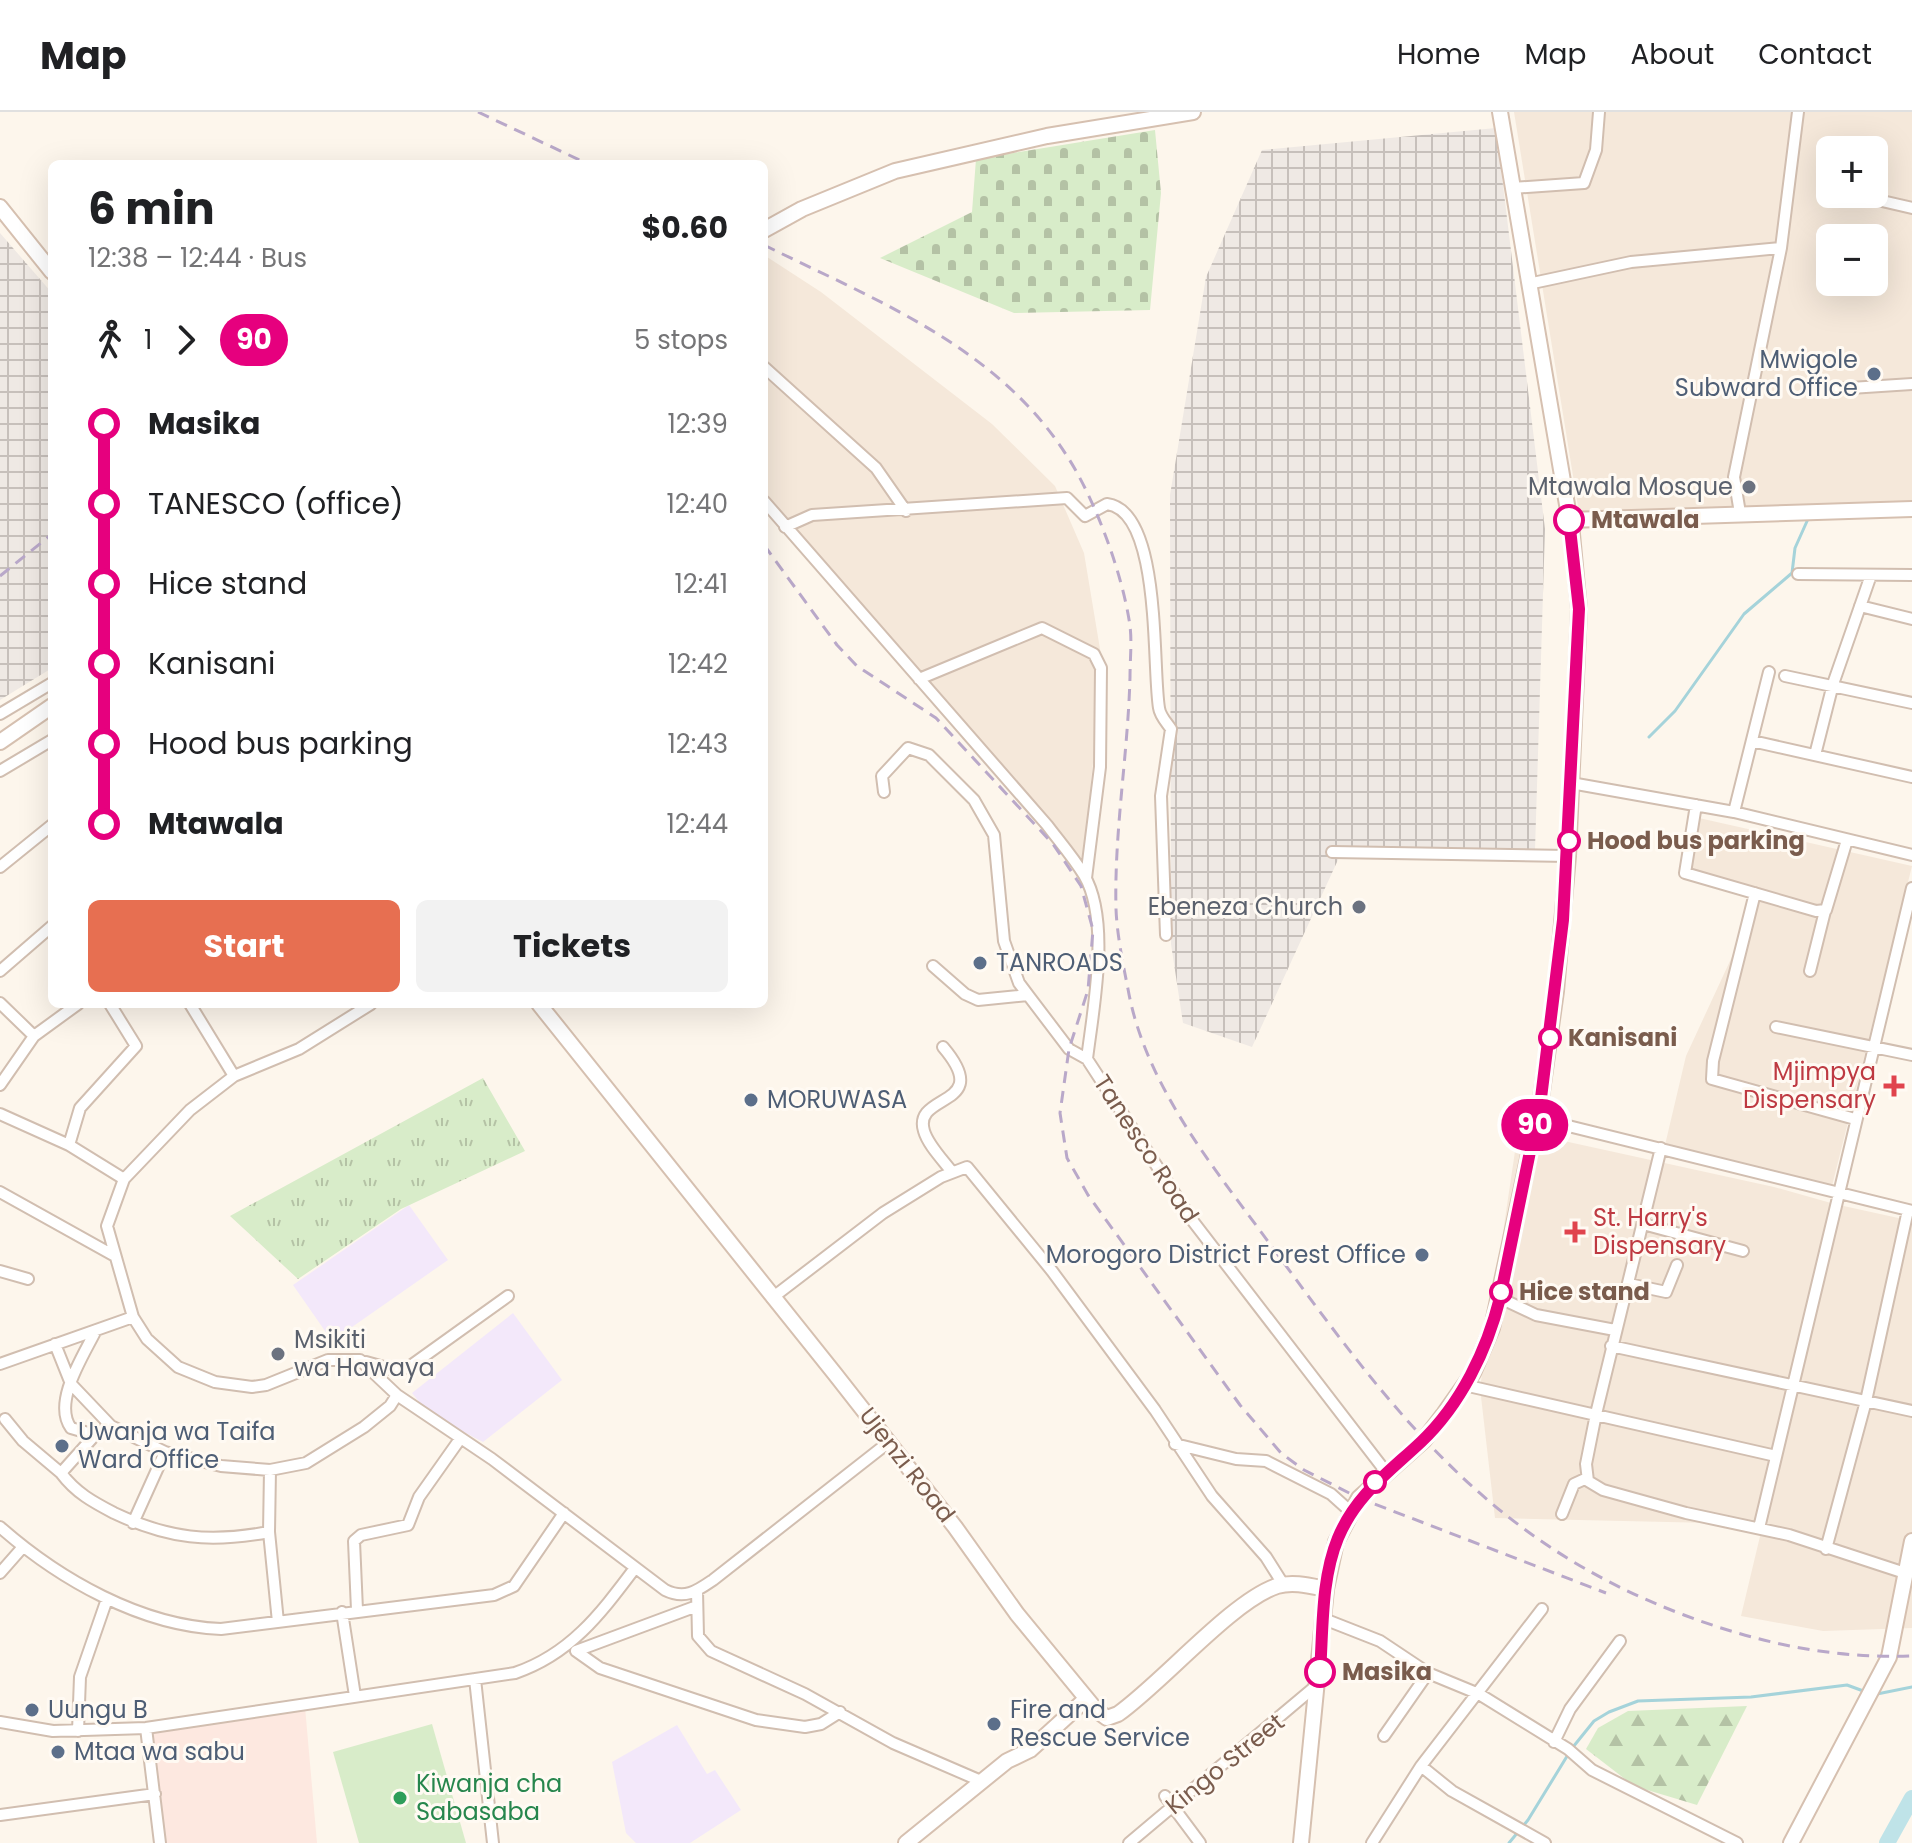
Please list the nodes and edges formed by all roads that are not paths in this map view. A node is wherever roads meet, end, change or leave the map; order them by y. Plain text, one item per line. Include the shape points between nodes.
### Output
1 (1193, 112) edge
2 (1500, 112) edge
3 (1599, 112) edge
4 (1798, 112) edge
5 (1512, 188) junction
6 (1888, 202) edge
7 (0, 207) edge
8 (1912, 208) edge
9 (768, 228) edge
10 (1781, 248) junction
11 (48, 267) edge
12 (1528, 284) junction
13 (768, 371) edge
14 (1912, 384) edge
15 (1835, 389) dead end
16 (768, 506) edge
17 (1912, 509) edge
18 (906, 511) junction
19 (1740, 513) junction
20 (1569, 520) junction
21 (785, 527) junction
22 (1798, 574) dead end
23 (1871, 575) junction
24 (1912, 575) edge
25 (1860, 606) junction
26 (1912, 619) edge
27 (1769, 672) dead end
28 (1785, 676) dead end
29 (919, 679) junction
30 (1833, 684) junction
31 (48, 685) edge
32 (1912, 703) edge
33 (48, 709) edge
34 (0, 714) edge
35 (1752, 741) junction
36 (0, 742) edge
37 (48, 742) edge
38 (1815, 755) junction
39 (0, 771) edge
40 (1912, 777) edge
41 (1571, 783) junction
42 (884, 792) dead end
43 (1696, 805) junction
44 (1734, 812) junction
45 (48, 828) edge
46 (1847, 840) junction
47 (1332, 852) dead end
48 (1912, 855) edge
49 (1568, 856) junction
50 (0, 867) edge
51 (1086, 878) junction
52 (1912, 888) edge
53 (1755, 893) junction
54 (1825, 911) junction
55 (48, 929) edge
56 (1166, 935) dead end
57 (1898, 942) junction
58 (1912, 946) edge
59 (933, 966) dead end
60 (0, 971) edge
61 (1810, 971) dead end
62 (1028, 995) junction
63 (0, 1003) edge
64 (72, 1008) edge
65 (112, 1008) edge
66 (193, 1008) edge
67 (365, 1008) edge
68 (542, 1008) edge
69 (1776, 1027) dead end
70 (34, 1036) junction
71 (943, 1047) dead end
72 (1874, 1047) junction
73 (1912, 1055) edge
74 (1087, 1059) junction
75 (234, 1076) junction
76 (0, 1085) edge
77 (0, 1114) edge
78 (1536, 1118) junction
79 (1855, 1119) junction
80 (69, 1145) junction
81 (1661, 1148) junction
82 (952, 1172) junction
83 (124, 1179) junction
84 (0, 1192) edge
85 (1838, 1192) junction
86 (1910, 1210) edge
87 (1643, 1224) junction
88 (1743, 1251) dead end
89 (113, 1255) junction
90 (1677, 1265) dead end
91 (0, 1271) edge
92 (0, 1282) edge
93 (1629, 1284) junction
94 (508, 1296) dead end
95 (772, 1298) junction
96 (1500, 1298) junction
97 (133, 1317) junction
98 (96, 1330) junction
99 (1615, 1330) junction
100 (55, 1344) junction
101 (1611, 1346) junction
102 (360, 1360) junction
103 (0, 1364) edge
104 (71, 1384) junction
105 (1464, 1385) junction
106 (1793, 1386) junction
107 (397, 1395) junction
108 (1866, 1401) junction
109 (1912, 1411) edge
110 (1596, 1414) junction
111 (5, 1419) dead end
112 (111, 1426) junction
113 (95, 1435) junction
114 (460, 1439) junction
115 (889, 1442) junction
116 (1175, 1444) junction
117 (165, 1452) junction
118 (1776, 1456) junction
119 (270, 1470) junction
120 (1386, 1472) junction
121 (61, 1473) junction
122 (1587, 1478) junction
123 (1351, 1512) junction
124 (564, 1513) junction
125 (1562, 1514) dead end
126 (133, 1523) junction
127 (0, 1527) edge
128 (1759, 1528) junction
129 (269, 1532) junction
130 (1912, 1541) edge
131 (22, 1548) junction
132 (1826, 1549) junction
133 (1910, 1556) edge
134 (635, 1568) junction
135 (0, 1573) edge
136 (1905, 1573) junction
137 (1283, 1584) junction
138 (1326, 1589) junction
139 (697, 1591) junction
140 (107, 1599) junction
141 (697, 1606) junction
142 (1542, 1609) dead end
143 (357, 1610) junction
144 (342, 1612) junction
145 (1324, 1619) junction
146 (278, 1622) junction
147 (1620, 1641) dead end
148 (576, 1651) junction
149 (561, 1652) junction
150 (1428, 1673) junction
151 (475, 1679) junction
152 (1319, 1684) junction
153 (1479, 1694) junction
154 (355, 1696) junction
155 (1086, 1699) junction
156 (840, 1712) junction
157 (0, 1722) edge
158 (146, 1728) junction
159 (78, 1731) junction
160 (1384, 1736) dead end
161 (1554, 1742) junction
162 (1421, 1766) junction
163 (981, 1781) junction
164 (155, 1794) junction
165 (1165, 1796) dead end
166 (1174, 1806) junction
167 (0, 1815) edge
168 (1303, 1836) edge
169 (913, 1841) edge
170 (160, 1843) edge
171 (493, 1843) edge
172 (1129, 1843) edge
173 (1200, 1843) edge
174 (1313, 1843) edge
175 (1372, 1843) edge
176 (1545, 1843) edge
177 (1737, 1843) edge
178 (1791, 1843) edge

1 - 9 street via 1047,136 895,171
2 - 5 street
3 - 5 street via 1596,150 1584,183
4 - 10 street
5 - 12 street
6 - 8 street
7 - 11 street
10 - 12 street via 1631,262
10 - 19 street via 1734,477
12 - 20 street
13 - 18 street via 876,468
14 - 15 street
16 - 21 street, Tanesco Road
17 - 19 street
18 - 21 street via 812,515
18 - 56 street via 1067,498 1085,516 1114,504 1133,523 1144,547 1152,602 1159,711 1171,729 1161,796
19 - 20 street
20 - 41 street via 1579,609
21 - 29 street, Tanesco Road
22 - 23 street
23 - 24 street
23 - 25 street
25 - 26 street
25 - 30 street
27 - 35 street
28 - 30 street
29 - 51 street, Tanesco Road via 1047,825
29 - 51 street via 1042,628 1094,654 1101,668 1100,759
30 - 32 street
30 - 38 street
31 - 34 street
33 - 36 street
35 - 38 street
35 - 44 street
37 - 39 street
38 - 40 street
41 - 43 street
41 - 49 street
42 - 62 street via 882,776 908,748 929,755 974,800 994,835 1004,941
43 - 44 street
43 - 53 street via 1684,872
44 - 46 street
45 - 50 street
46 - 48 street
46 - 54 street
47 - 49 street
49 - 78 street
51 - 74 street, Tanesco Road via 1097,922 1099,966
52 - 57 street
53 - 54 street
53 - 79 street via 1712,1079
54 - 61 street
55 - 60 street
57 - 58 street
57 - 72 street
59 - 62 street via 978,1000
62 - 74 street via 1069,1049
63 - 70 street
64 - 70 street
65 - 80 street via 136,1046 80,1108
66 - 75 street
67 - 75 street via 299,1049
68 - 95 street, Ujenzi Road
69 - 72 street
70 - 76 street
71 - 82 street via 960,1068 962,1081 933,1108 923,1129
72 - 73 street
72 - 79 street
74 - 120 street, Tanesco Road via 1192,1220
75 - 83 street via 170,1128
77 - 80 street
78 - 81 street
78 - 96 street
79 - 85 street
80 - 83 street
81 - 85 street
81 - 87 street
82 - 95 street via 883,1213
82 - 116 street via 967,1167 979,1180 1105,1343
83 - 89 street via 107,1226
84 - 89 street
85 - 86 street
85 - 106 street
86 - 108 street
87 - 88 street
87 - 93 street
89 - 97 street
90 - 93 street via 1666,1292
91 - 92 street via 24,1279
93 - 99 street
94 - 102 street via 409,1367 391,1369
95 - 115 street, Ujenzi Road
96 - 99 street via 1536,1315
96 - 105 street via 1485,1347
97 - 98 street
97 - 102 street via 168,1361 232,1385 261,1387 324,1362
98 - 100 street
98 - 104 street
99 - 101 street
100 - 103 street
100 - 104 street
101 - 106 street
101 - 110 street
102 - 107 street
104 - 112 street
104 - 113 street via 68,1423
105 - 110 street
105 - 120 street via 1424,1440
106 - 108 street
106 - 118 street
107 - 114 street
107 - 119 street via 380,1415 319,1456
108 - 109 street
108 - 132 street
110 - 118 street
110 - 122 street
111 - 121 street
112 - 113 street
112 - 117 street
113 - 121 street
114 - 124 street
114 - 143 street via 419,1497 408,1525 354,1541
115 - 139 street
115 - 155 street, Ujenzi Road
116 - 123 street via 1266,1461 1331,1494
116 - 137 street
117 - 119 street via 221,1466
117 - 126 street
118 - 128 street
119 - 129 street
120 - 123 street
121 - 126 street via 93,1503
122 - 125 street via 1574,1484
122 - 128 street via 1603,1490
123 - 138 street via 1336,1542
124 - 134 street
124 - 143 street via 506,1591
126 - 129 street via 187,1537
127 - 131 street
128 - 132 street
129 - 146 street
130 - 133 street
131 - 135 street
131 - 140 street
132 - 136 street
133 - 136 street
134 - 139 street via 673,1594
134 - 149 street via 589,1627
136 - 178 street via 1889,1657
137 - 138 street
137 - 155 street, Ujenzi Road via 1237,1612 1118,1714 1107,1718
138 - 145 street
139 - 141 street
140 - 146 street via 197,1627
140 - 159 street via 80,1677
141 - 148 street
141 - 156 street via 698,1636 711,1651
142 - 153 street
143 - 144 street
144 - 146 street
144 - 154 street
145 - 150 street via 1380,1641
145 - 152 street
147 - 161 street via 1570,1709
148 - 149 street
148 - 156 street via 600,1668 756,1720 805,1727
149 - 151 street via 515,1673
150 - 153 street
150 - 160 street
151 - 154 street
151 - 171 street
152 - 166 street, Kingo Street
152 - 168 street
153 - 161 street
153 - 162 street
154 - 158 street
155 - 163 street via 1030,1750
156 - 163 street via 893,1743
157 - 159 street
158 - 159 street
158 - 164 street
161 - 177 street via 1580,1762
162 - 175 street
162 - 176 street via 1452,1791
163 - 169 street
164 - 167 street
164 - 170 street
165 - 166 street
166 - 172 street, Kingo Street
166 - 173 street
168 - 174 street

